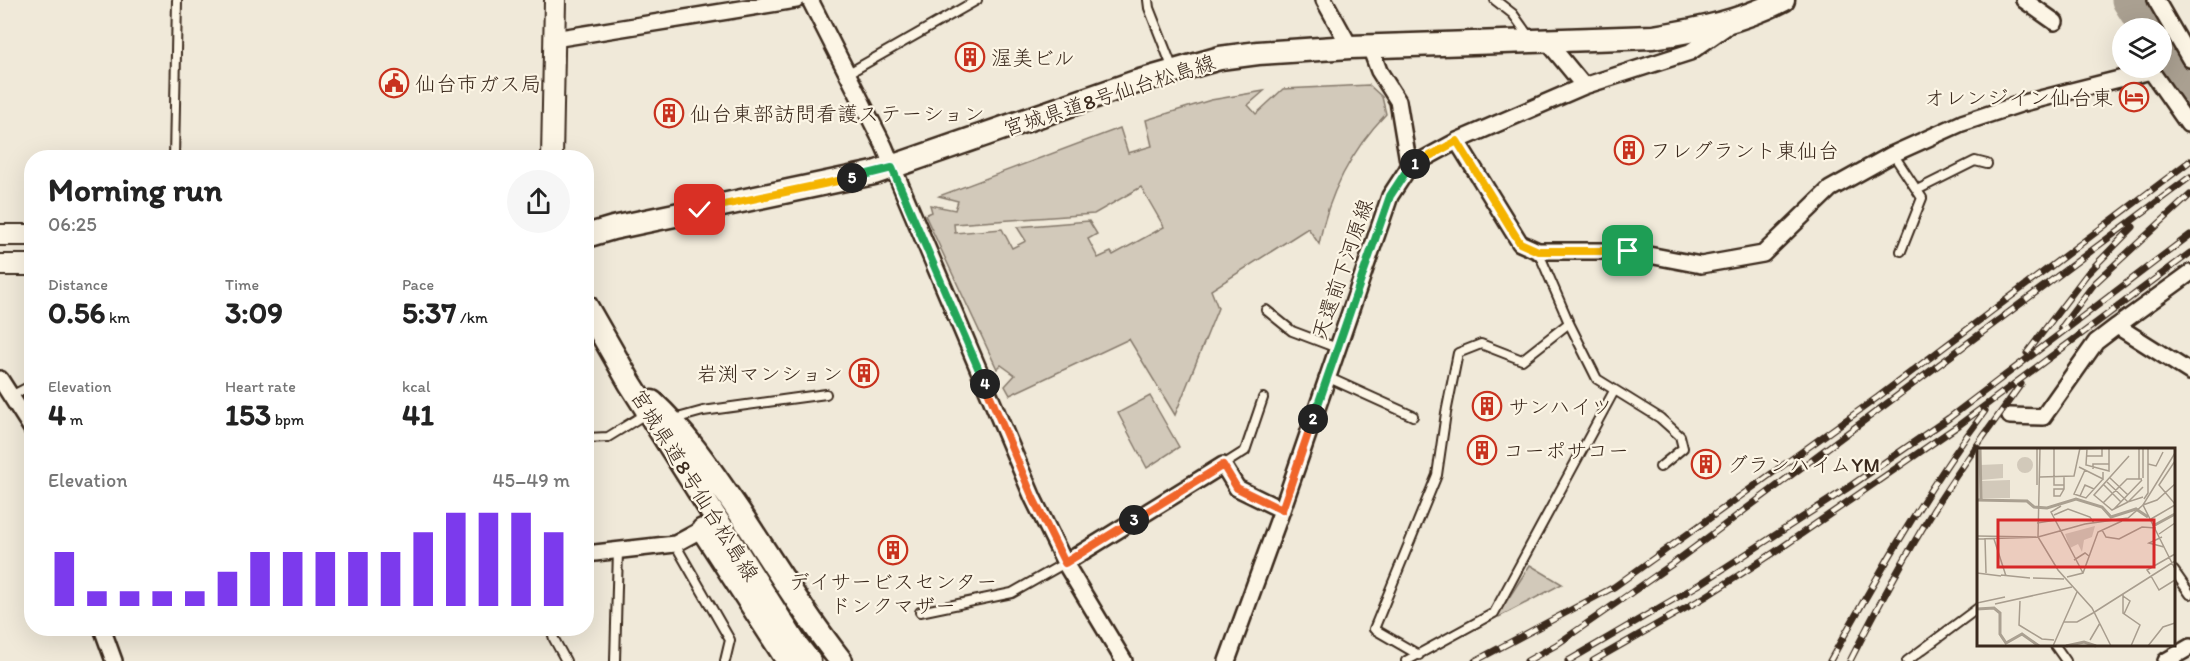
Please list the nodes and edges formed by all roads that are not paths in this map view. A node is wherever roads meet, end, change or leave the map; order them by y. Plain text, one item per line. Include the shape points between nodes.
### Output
1 (177, 0) edge
2 (555, 0) edge
3 (796, 0) edge
4 (810, 0) edge
5 (977, 0) edge
6 (1148, 0) edge
7 (1324, 0) edge
8 (1495, 0) edge
9 (1783, 0) edge
10 (2024, 0) edge
11 (2156, 0) edge
12 (1736, 20) junction
13 (2055, 22) dead end
14 (554, 39) junction
15 (1540, 41) junction
16 (1360, 47) junction
17 (2190, 59) edge
18 (1173, 70) junction
19 (847, 74) junction
20 (1584, 86) junction
21 (2190, 124) edge
22 (1457, 141) junction
23 (174, 150) edge
24 (552, 150) edge
25 (1893, 154) junction
26 (1987, 164) dead end
27 (1409, 167) junction
28 (892, 168) junction
29 (1917, 190) junction
30 (594, 234) edge
31 (0, 235) edge
32 (24, 235) edge
33 (1538, 251) junction
34 (1901, 251) dead end
35 (0, 265) edge
36 (24, 265) edge
37 (2190, 273) edge
38 (1266, 310) dead end
39 (594, 320) edge
40 (1569, 323) junction
41 (2117, 326) junction
42 (1337, 348) junction
43 (2190, 372) edge
44 (1328, 377) junction
45 (0, 379) edge
46 (630, 383) junction
47 (24, 389) edge
48 (1614, 391) junction
49 (826, 394) dead end
50 (11, 396) junction
51 (1263, 398) dead end
52 (649, 412) junction
53 (24, 416) edge
54 (1413, 416) dead end
55 (2010, 416) dead end
56 (672, 420) junction
57 (594, 438) edge
58 (1223, 465) junction
59 (1660, 467) dead end
60 (1282, 510) junction
61 (710, 525) junction
62 (675, 544) junction
63 (618, 550) junction
64 (594, 553) edge
65 (1065, 563) junction
66 (2175, 572) edge
67 (2190, 594) edge
68 (1977, 609) edge
69 (920, 612) dead end
70 (105, 636) edge
71 (553, 636) edge
72 (2055, 646) edge
73 (2190, 647) edge
74 (1419, 655) junction
75 (114, 661) edge
76 (566, 661) edge
77 (615, 661) edge
78 (725, 661) edge
79 (788, 661) edge
80 (810, 661) edge
81 (841, 661) edge
82 (1124, 661) edge
83 (1227, 661) edge
84 (1406, 661) edge
85 (1907, 661) edge
86 (2066, 661) edge
87 (2166, 661) edge

1 - 23 lane
2 - 14 street
3 - 14 street
4 - 19 street
5 - 19 lane
6 - 18 lane
7 - 16 street
8 - 15 lane
9 - 12 main road, 宮城県道8号仙台松島線
10 - 13 street
11 - 17 street
12 - 15 main road, 宮城県道8号仙台松島線 via 1653,37
12 - 20 street, 天還前下河原線 via 1690,52
14 - 24 street
15 - 16 main road, 宮城県道8号仙台松島線
15 - 20 street
16 - 18 main road, 宮城県道8号仙台松島線 via 1258,53
16 - 27 street via 1398,101
18 - 28 main road, 宮城県道8号仙台松島線
19 - 28 street
20 - 22 street, 天還前下河原線
21 - 25 street via 2151,70 2010,107 1962,123
22 - 27 street, 天還前下河原線
22 - 33 street via 1520,243
25 - 29 lane
25 - 33 street via 1830,189 1763,254 1701,265 1628,251
26 - 29 lane via 1975,161
27 - 42 street, 天還前下河原線 via 1390,196
28 - 30 main road, 宮城県道8号仙台松島線
28 - 65 street via 1033,498
29 - 34 lane via 1922,198
31 - 32 street
33 - 40 lane
35 - 36 street
37 - 41 street
38 - 42 lane via 1292,332
39 - 46 main road, 宮城県道8号仙台松島線
40 - 48 lane via 1597,379
40 - 74 lane via 1522,360 1481,344 1458,353 1437,475 1374,629
41 - 43 street
41 - 55 street via 2096,342 2043,417
42 - 44 street, 天還前下河原線
44 - 54 lane
44 - 60 street, 天還前下河原線
45 - 50 street
46 - 52 main road, 宮城県道8号仙台松島線
46 - 56 main road
47 - 50 lane
48 - 59 lane via 1660,418 1680,436 1683,448
48 - 74 lane via 1494,613
49 - 56 lane via 703,411
50 - 53 street
51 - 58 lane via 1245,451
52 - 57 lane via 608,437
52 - 61 main road, 宮城県道8号仙台松島線
56 - 81 main road
58 - 60 street via 1237,488
58 - 65 street
60 - 83 street, 天還前下河原線
61 - 62 street
61 - 79 main road
61 - 80 main road, 宮城県道8号仙台松島線
62 - 63 street
62 - 78 lane via 730,640
63 - 64 street
63 - 77 lane
65 - 69 lane via 1012,593
65 - 82 street
66 - 67 lane
68 - 85 lane
70 - 75 street
71 - 76 lane
72 - 86 lane
73 - 87 street
74 - 84 lane

